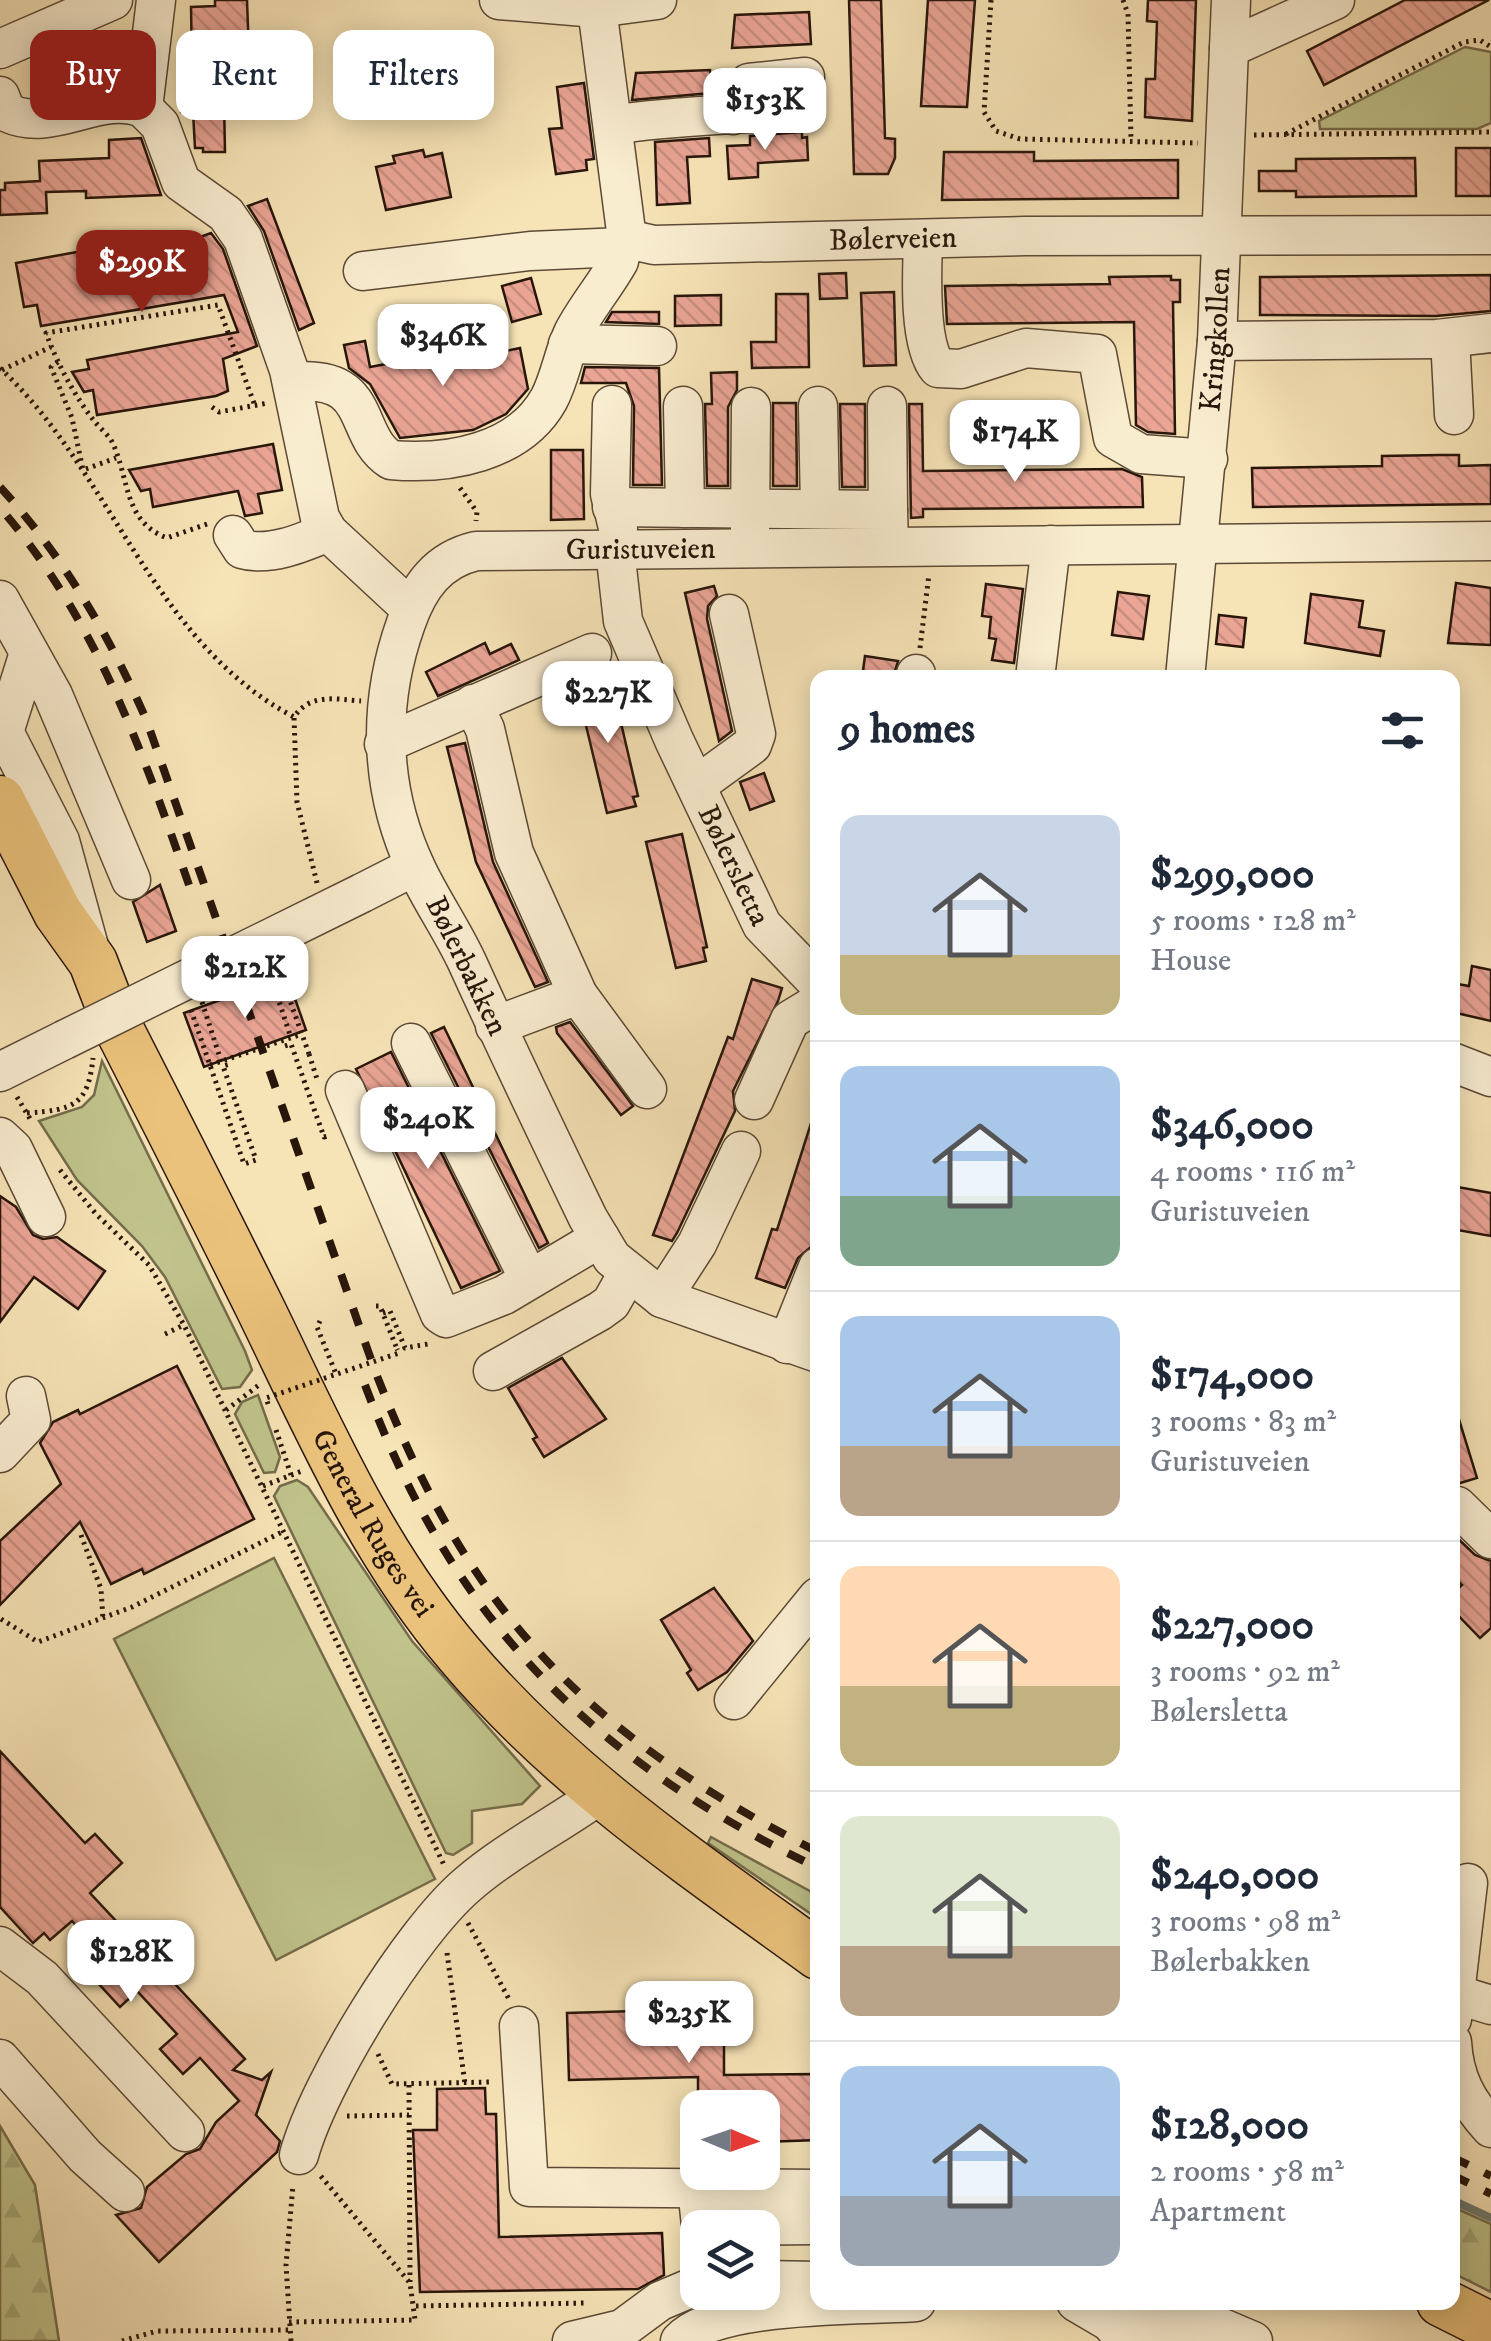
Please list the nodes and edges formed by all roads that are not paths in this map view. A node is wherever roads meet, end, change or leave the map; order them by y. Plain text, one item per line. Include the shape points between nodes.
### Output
1 (113, 0) edge
2 (156, 0) edge
3 (498, 0) edge
4 (658, 0) edge
5 (1231, 0) edge
6 (1335, 0) edge
7 (597, 8) junction
8 (152, 30) edge
9 (1230, 48) junction
10 (0, 49) edge
11 (0, 96) edge
12 (733, 115) dead end
13 (156, 117) edge
14 (30, 119) edge
15 (612, 125) junction
16 (1491, 235) edge
17 (1223, 236) junction
18 (923, 241) junction
19 (625, 243) junction
20 (364, 271) dead end
21 (1491, 333) edge
22 (1450, 338) junction
23 (1217, 341) junction
24 (568, 344) junction
25 (657, 346) dead end
26 (294, 390) junction
27 (612, 406) dead end
28 (683, 406) dead end
29 (818, 406) dead end
30 (887, 406) dead end
31 (751, 407) dead end
32 (1454, 414) dead end
33 (1208, 459) junction
34 (612, 506) junction
35 (684, 508) junction
36 (751, 508) junction
37 (820, 508) junction
38 (888, 528) junction
39 (222, 529) road end
40 (328, 532) junction
41 (1491, 541) edge
42 (1201, 544) junction
43 (1051, 545) junction
44 (751, 548) junction
45 (620, 550) junction
46 (0, 600) edge
47 (411, 609) junction
48 (729, 614) dead end
49 (29, 652) junction
50 (592, 653) dead end
51 (1036, 670) edge
52 (1186, 670) edge
53 (473, 704) junction
54 (2, 728) edge
55 (384, 744) junction
56 (697, 786) junction
57 (0, 800) edge
58 (415, 866) junction
59 (131, 880) dead end
60 (93, 962) junction
61 (810, 974) edge
62 (578, 995) junction
63 (810, 1008) edge
64 (496, 1026) junction
65 (411, 1043) dead end
66 (1460, 1065) edge
67 (1491, 1077) edge
68 (8, 1083) edge
69 (647, 1089) dead end
70 (346, 1090) dead end
71 (754, 1100) dead end
72 (20, 1125) edge
73 (740, 1150) dead end
74 (46, 1217) dead end
75 (600, 1238) junction
76 (628, 1273) junction
77 (530, 1279) junction
78 (662, 1298) junction
79 (810, 1308) edge
80 (802, 1348) edge
81 (493, 1371) dead end
82 (21, 1398) edge
83 (0, 1453) edge
84 (1460, 1509) edge
85 (1491, 1539) edge
86 (810, 1608) edge
87 (734, 1700) dead end
88 (599, 1795) junction
89 (1470, 1883) edge
90 (0, 1946) edge
91 (810, 1949) edge
92 (1460, 1960) edge
93 (1491, 2005) edge
94 (1460, 2006) edge
95 (520, 2026) road end
96 (0, 2059) edge
97 (1460, 2081) edge
98 (1491, 2128) edge
99 (185, 2132) dead end
100 (299, 2155) road end
101 (680, 2187) edge
102 (780, 2188) edge
103 (810, 2189) edge
104 (697, 2190) edge
105 (125, 2192) dead end
106 (810, 2226) edge
107 (780, 2285) edge
108 (680, 2293) edge
109 (810, 2293) edge
110 (810, 2301) edge
111 (1094, 2310) edge
112 (1457, 2310) edge
113 (1491, 2327) edge
114 (1142, 2332) edge
115 (572, 2341) edge
116 (680, 2341) edge
117 (1253, 2341) edge

1 - 10 street
2 - 8 street
3 - 7 street
4 - 7 street
5 - 9 street, Kringkollen
6 - 9 street
7 - 15 street
9 - 17 street, Kringkollen
11 - 14 street via 6,112
12 - 15 street
13 - 26 street via 181,182 235,224
15 - 19 street
16 - 17 street, Bølerveien
17 - 18 street, Bølerveien
17 - 23 street, Kringkollen
18 - 19 street, Bølerveien
18 - 33 street via 924,316 930,359 938,368 962,370 1026,348 1096,354 1113,438 1140,454
19 - 20 street, Bølerveien
19 - 24 street
21 - 22 street
22 - 23 street
22 - 32 street
23 - 33 street, Kringkollen
24 - 25 street
24 - 26 street via 551,395 525,431 464,454 391,460 376,447 362,410 339,390 314,381
26 - 40 street
27 - 34 street, Bølersletta
28 - 35 street
29 - 37 street
30 - 38 street
31 - 36 street
33 - 42 street, Kringkollen
34 - 35 street
34 - 45 street, Bølersletta
35 - 36 street
36 - 37 street
36 - 44 street
37 - 38 street
38 - 43 street, Guristuveien
38 - 44 street, Guristuveien
39 - 40 street via 255,552
40 - 47 street
41 - 42 street, Guristuveien
42 - 43 street, Guristuveien
42 - 52 street, Kringkollen
43 - 51 street
44 - 45 street, Guristuveien
45 - 47 street, Guristuveien via 454,556 438,566
45 - 56 street, Bølersletta via 623,621
46 - 49 street
47 - 55 street, Bølerbakken via 393,660
48 - 56 street, Bølersletta via 756,734 752,746
49 - 54 street
49 - 59 street via 60,709
50 - 53 street
53 - 55 street
53 - 62 street via 514,853
54 - 60 street, General Ruges vei via 60,841
55 - 58 street, Bølerbakken
56 - 61 street, Bølersletta via 762,925
57 - 60 main road, General Ruges vei via 58,913
58 - 64 street, Bølerbakken
58 - 68 street, bridge via 267,939 192,995
60 - 88 main road, General Ruges vei via 118,1027 315,1426 394,1568 499,1699
62 - 64 street
62 - 69 street
63 - 71 street via 790,1020
64 - 75 street, Bølerbakken
65 - 77 street
66 - 67 street
70 - 77 street via 440,1314 446,1318
72 - 74 street via 13,1149
73 - 78 street via 697,1244
75 - 76 street, Bølerbakken
75 - 77 street
76 - 78 street, Bølerbakken
76 - 81 street via 600,1311
78 - 80 street, Bølerbakken
79 - 80 street
82 - 83 street via 31,1420
84 - 85 street
86 - 87 street
88 - 91 main road, General Ruges vei
88 - 100 street via 451,1900 369,2017 312,2116
89 - 92 street
90 - 99 street via 42,1978
93 - 94 street
95 - 101 street via 529,2187
96 - 105 street
97 - 98 street via 1468,2103
102 - 103 street
104 - 106 street via 701,2226
107 - 109 street
108 - 115 street via 622,2330
110 - 116 street via 705,2324
111 - 114 street
112 - 113 main road
114 - 117 street via 1220,2327

